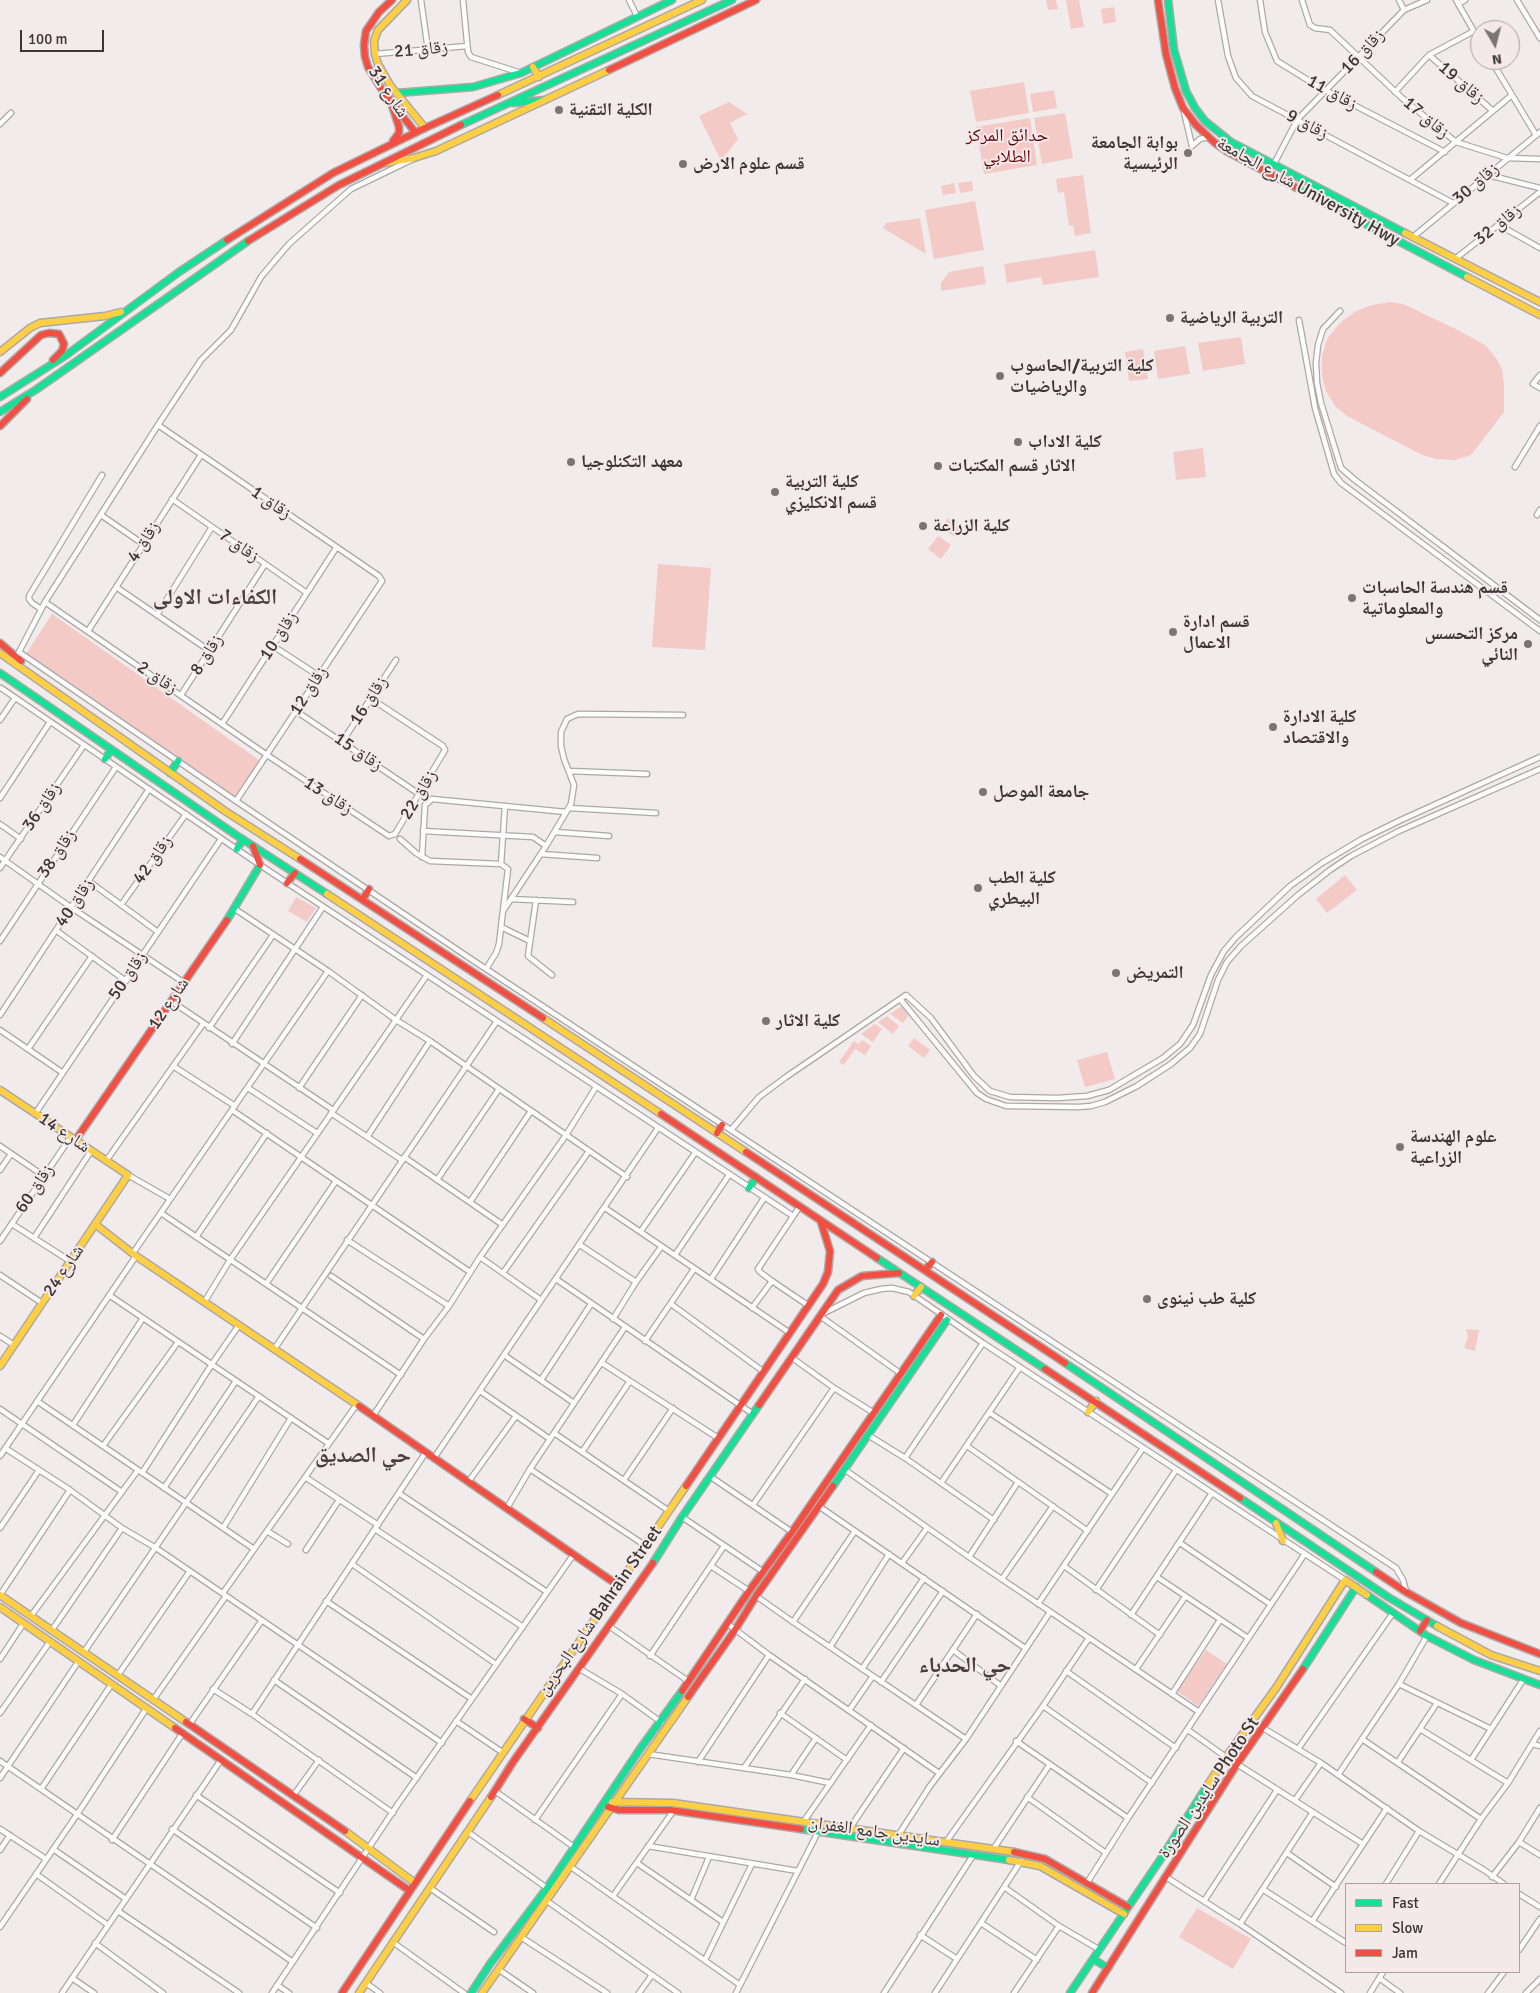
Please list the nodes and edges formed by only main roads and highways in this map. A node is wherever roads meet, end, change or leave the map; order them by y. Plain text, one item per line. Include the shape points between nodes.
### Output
1 (392, 0) edge
2 (407, 0) edge
3 (672, 0) edge
4 (702, 0) edge
5 (732, 0) edge
6 (756, 0) edge
7 (1158, 0) edge
8 (1168, 0) edge
9 (366, 31) junction
10 (376, 36) junction
11 (533, 67) junction
12 (538, 77) junction
13 (390, 85) junction
14 (382, 90) junction
15 (397, 93) junction
16 (390, 99) junction
17 (545, 100) junction
18 (508, 103) junction
19 (424, 128) junction
20 (415, 132) junction
21 (389, 145) junction
22 (381, 164) junction
23 (1385, 223) junction
24 (1380, 232) junction
25 (138, 302) junction
26 (1540, 302) edge
27 (1540, 316) edge
28 (0, 352) edge
29 (0, 373) edge
30 (36, 374) junction
31 (37, 389) junction
32 (0, 397) edge
33 (0, 412) edge
34 (0, 426) edge
35 (0, 643) edge
36 (0, 653) edge
37 (0, 673) edge
38 (0, 679) edge
39 (48, 686) junction
40 (21, 687) junction
41 (111, 750) junction
42 (105, 759) road end
43 (178, 761) road end
44 (170, 773) junction
45 (243, 839) junction
46 (253, 846) junction
47 (237, 849) road end
48 (295, 873) junction
49 (287, 883) road end
50 (369, 889) road end
51 (363, 899) junction
52 (612, 1064) junction
53 (604, 1076) junction
54 (1, 1093) edge
55 (722, 1125) road end
56 (716, 1133) junction
57 (72, 1140) junction
58 (128, 1175) joint
59 (756, 1177) junction
60 (749, 1188) road end
61 (821, 1222) junction
62 (95, 1224) junction
63 (932, 1262) road end
64 (925, 1270) junction
65 (899, 1273) junction
66 (921, 1287) junction
67 (914, 1296) road end
68 (941, 1315) road end
69 (947, 1320) road end
70 (0, 1366) edge
71 (1096, 1401) junction
72 (1088, 1412) road end
73 (1168, 1432) junction
74 (1159, 1444) junction
75 (822, 1489) junction
76 (829, 1493) junction
77 (1276, 1524) junction
78 (1283, 1541) road end
79 (619, 1586) junction
80 (1356, 1587) junction
81 (0, 1595) edge
82 (0, 1607) edge
83 (1427, 1620) junction
84 (1420, 1631) junction
85 (71, 1644) junction
86 (709, 1651) junction
87 (64, 1653) junction
88 (1540, 1654) edge
89 (716, 1657) junction
90 (1540, 1671) edge
91 (1540, 1685) edge
92 (524, 1719) junction
93 (538, 1728) junction
94 (605, 1801) junction
95 (612, 1805) junction
96 (1160, 1860) junction
97 (1171, 1867) junction
98 (415, 1883) junction
99 (410, 1891) junction
100 (1128, 1908) junction
101 (528, 1914) junction
102 (1124, 1914) junction
103 (534, 1919) junction
104 (1093, 1959) junction
105 (1108, 1968) junction
106 (342, 1993) edge
107 (359, 1993) edge
108 (471, 1993) edge
109 (482, 1993) edge
110 (1070, 1993) edge
111 (1092, 1993) edge

1 - 9 main road
2 - 10 main road via 386,20
3 - 11 main road
4 - 12 main road
5 - 18 main road
6 - 17 main road
7 - 24 main road, شارع الجامعة University Hwy via 1175,88 1196,126 1228,152
8 - 23 main road, شارع الجامعة University Hwy via 1179,70 1186,91 1212,128 1231,142
9 - 10 main road
9 - 14 main road, شارع 31 via 365,56
10 - 13 main road, شارع 31 via 375,54
11 - 12 main road
11 - 15 main road via 473,86
12 - 19 main road
13 - 14 main road
13 - 15 main road, شارع 31
14 - 16 main road, شارع 31
15 - 19 main road, شارع 31
16 - 20 main road, شارع 31
16 - 21 main road via 399,133
17 - 18 main road
17 - 22 main road via 436,151
18 - 22 main road
19 - 20 main road
20 - 21 main road
21 - 25 main road via 293,196
22 - 31 main road via 256,235
23 - 24 main road
23 - 26 main road, شارع الجامعة University Hwy
24 - 27 main road, شارع الجامعة University Hwy
25 - 28 main road via 111,315 40,323
25 - 30 main road
29 - 30 main road via 41,336 56,333 63,340 63,348
30 - 32 main road
31 - 33 main road
31 - 34 main road
35 - 39 main road
36 - 39 main road
37 - 40 main road
38 - 40 main road
39 - 44 main road
40 - 41 main road
41 - 42 main road
41 - 45 main road
43 - 44 main road
44 - 51 main road
45 - 46 main road
45 - 47 main road
46 - 48 main road
46 - 57 main road, شارع 12 via 260,865 234,909
48 - 49 main road
48 - 53 main road
50 - 51 main road
51 - 52 main road
52 - 53 main road
52 - 56 main road
53 - 59 main road
54 - 57 main road, شارع 14
55 - 56 main road
56 - 64 main road
57 - 58 main road, شارع 14
58 - 62 main road, شارع 24
59 - 60 main road
59 - 61 main road
61 - 65 main road
61 - 79 main road, شارع البحرين Bahrain Street via 830,1260 824,1284
62 - 70 main road, شارع 24
62 - 79 main road via 134,1254
63 - 64 main road
64 - 73 main road
65 - 66 main road
65 - 93 main road, شارع البحرين Bahrain Street via 871,1274 854,1279 838,1290
66 - 67 main road
66 - 71 main road
68 - 75 main road
69 - 76 main road
71 - 72 main road
71 - 74 main road
73 - 74 main road
73 - 88 main road via 1406,1592 1461,1623
74 - 77 main road
75 - 76 main road
75 - 86 main road
76 - 89 main road
77 - 78 main road
77 - 83 main road
79 - 92 main road, شارع البحرين Bahrain Street
80 - 84 main road
80 - 96 main road, سايدين الصورة Photo St via 1345,1580
80 - 97 main road, سايدين الصورة Photo St
81 - 85 main road
82 - 87 main road
83 - 84 main road
83 - 90 main road via 1491,1655
84 - 91 main road via 1474,1660
85 - 87 main road
85 - 98 main road
86 - 89 main road
86 - 94 main road
87 - 99 main road
89 - 95 main road
92 - 93 main road
92 - 98 main road, شارع البحرين Bahrain Street
93 - 107 main road, شارع البحرين Bahrain Street
94 - 95 main road, سايدين جامع الغفران
94 - 101 main road
95 - 100 main road, سايدين جامع الغفران via 673,1803 1024,1853 1045,1859
95 - 102 main road, سايدين جامع الغفران via 674,1810 1022,1861 1040,1866
95 - 103 main road
96 - 97 main road
96 - 100 main road, سايدين الصورة Photo St
97 - 105 main road, سايدين الصورة Photo St
98 - 99 main road, شارع البحرين Bahrain Street
99 - 106 main road, شارع البحرين Bahrain Street
100 - 102 main road, سايدين الصورة Photo St
101 - 103 main road
101 - 108 main road
102 - 104 main road, سايدين الصورة Photo St
103 - 109 main road
104 - 105 main road
104 - 110 main road, سايدين الصورة Photo St
105 - 111 main road, سايدين الصورة Photo St

